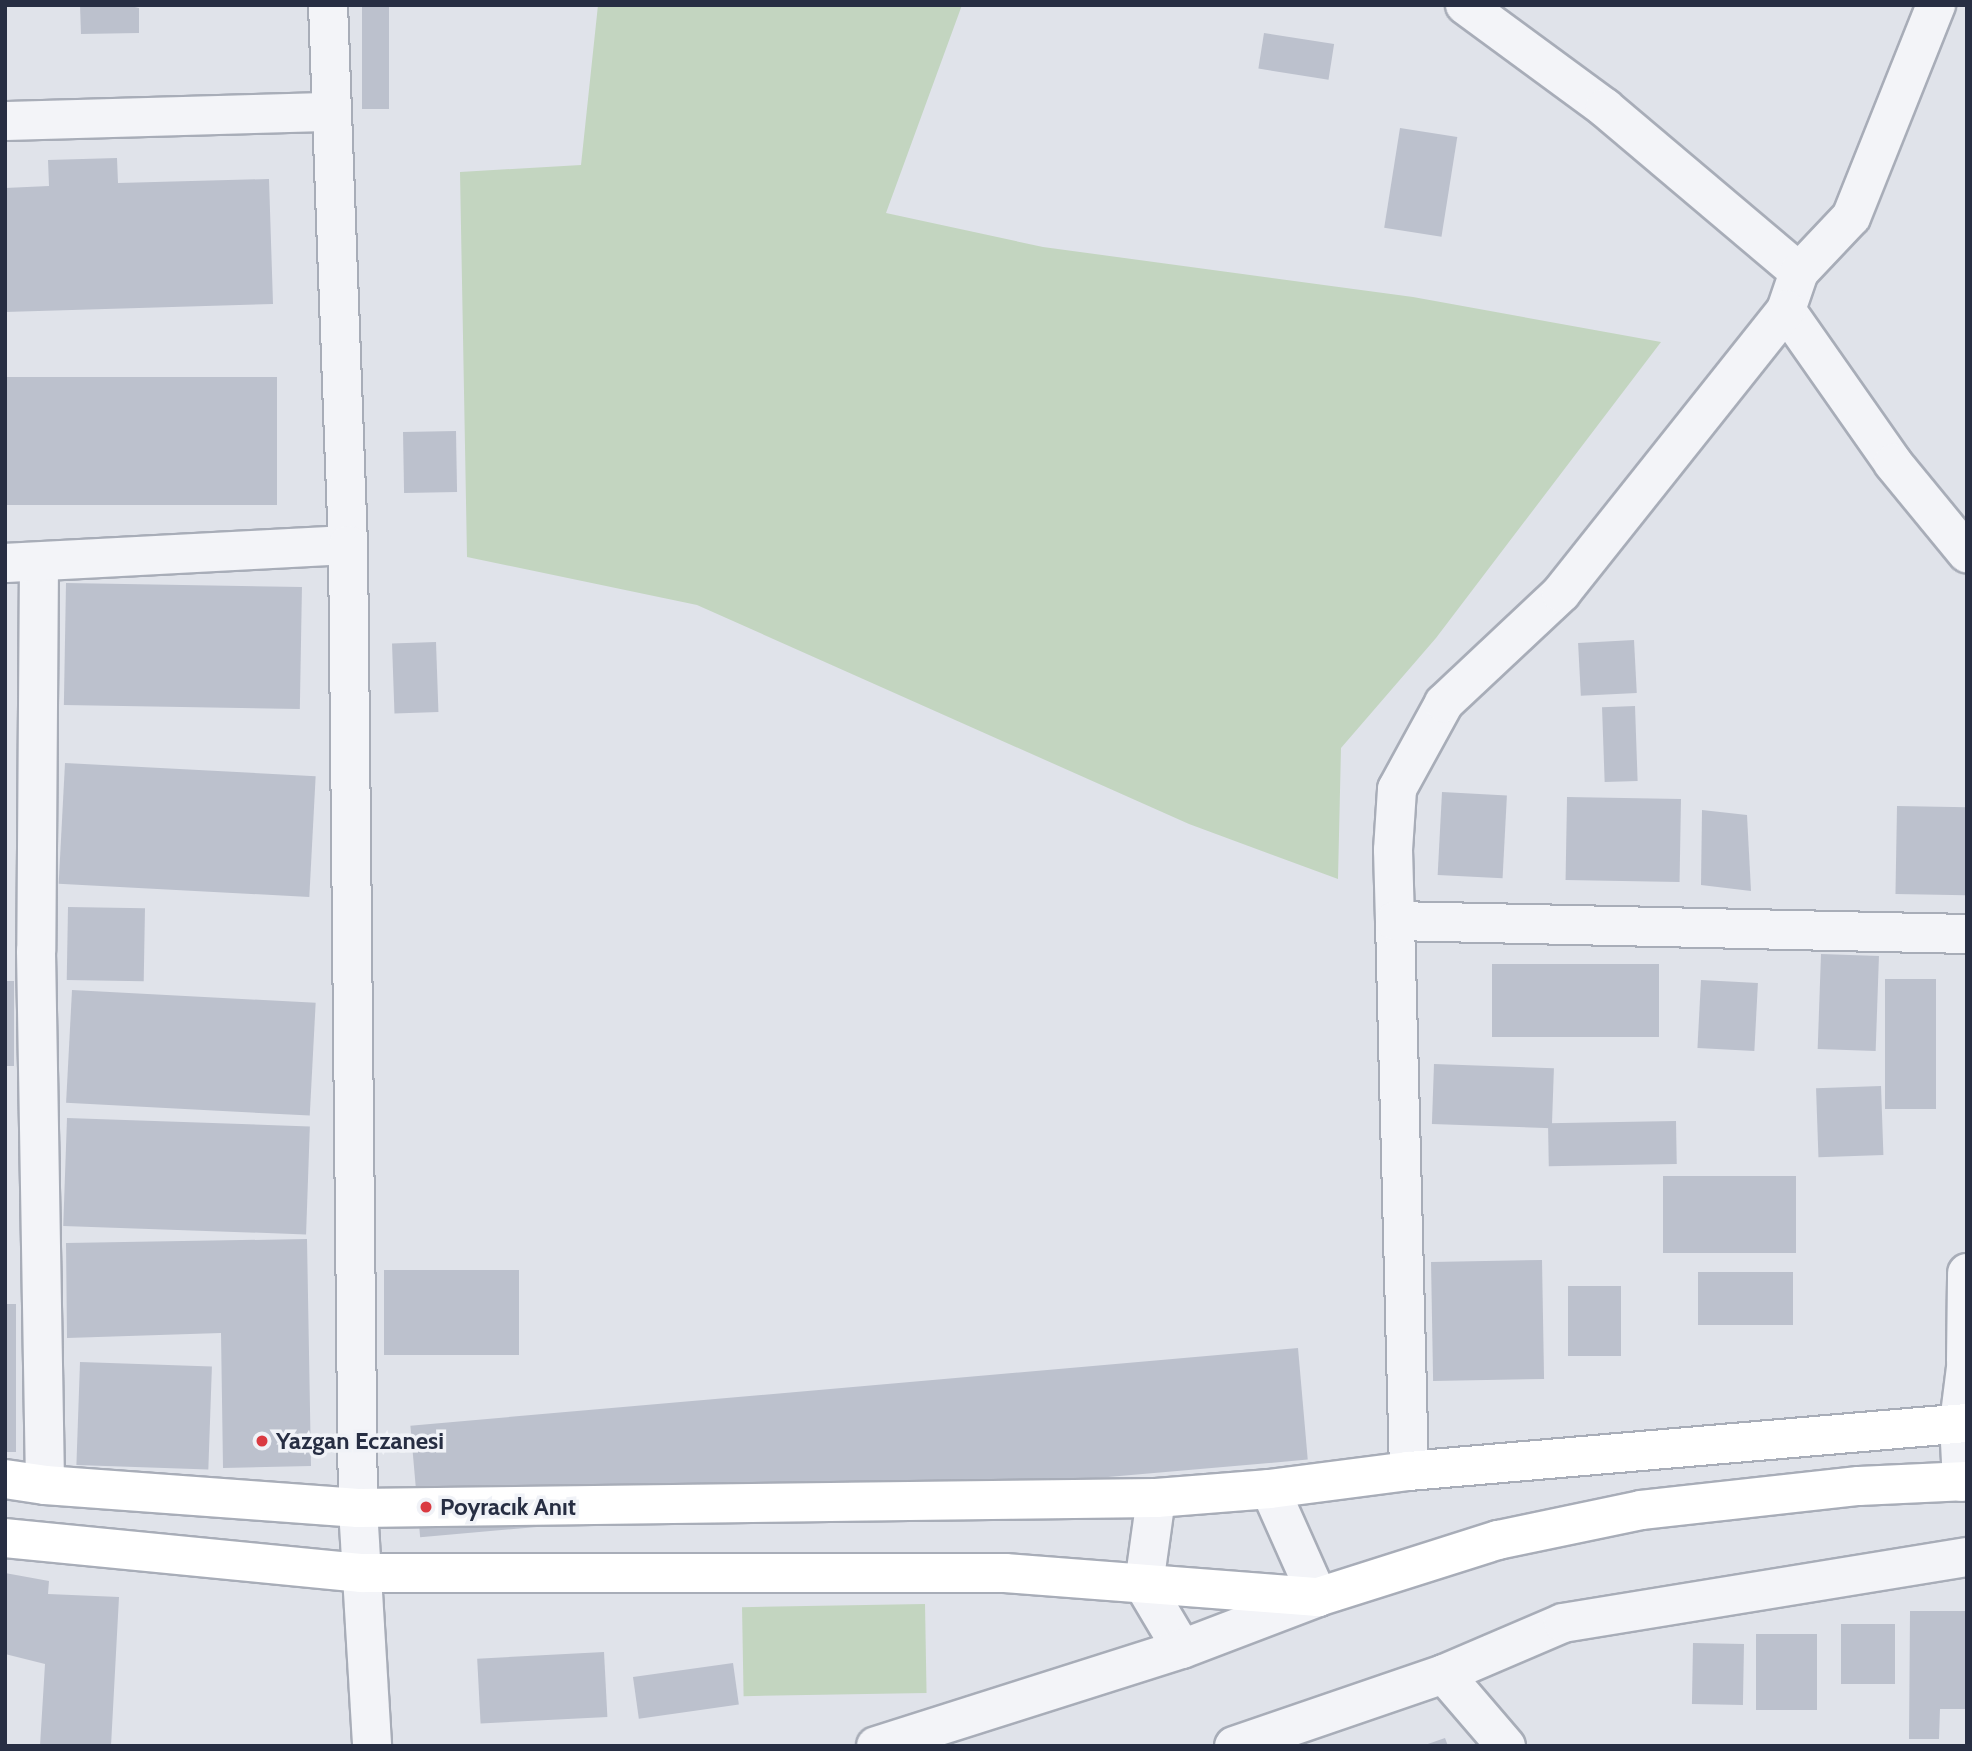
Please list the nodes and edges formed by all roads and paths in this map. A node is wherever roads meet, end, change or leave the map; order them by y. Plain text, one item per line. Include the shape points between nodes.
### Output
1 (328, 5) edge
2 (1465, 5) edge
3 (1936, 5) edge
4 (332, 112) junction
5 (5, 121) edge
6 (1799, 272) junction
7 (1786, 310) junction
8 (348, 545) junction
9 (1967, 553) edge
10 (22, 563) edge
11 (1395, 920) junction
12 (1967, 934) edge
13 (21, 951) edge
14 (1967, 1273) edge
15 (1966, 1360) edge
16 (1963, 1423) edge
17 (1409, 1471) junction
18 (5, 1479) edge
19 (1964, 1481) edge
20 (45, 1485) junction
21 (1270, 1489) junction
22 (1156, 1498) junction
23 (358, 1508) junction
24 (5, 1538) edge
25 (1967, 1557) edge
26 (360, 1573) junction
27 (1144, 1585) junction
28 (1318, 1597) junction
29 (1182, 1649) junction
30 (1444, 1674) junction
31 (372, 1746) edge
32 (876, 1746) edge
33 (1234, 1746) edge
34 (1506, 1746) edge

1 - 4 street
2 - 6 street via 1605,108
3 - 6 street via 1852,217
4 - 5 street
4 - 8 street
6 - 7 street
7 - 9 street via 1893,463
7 - 11 street via 1561,593 1444,703 1397,789
8 - 10 street
8 - 23 street
10 - 13 street
11 - 12 street
11 - 17 street
13 - 20 street
14 - 15 street
15 - 16 street
16 - 17 main road
16 - 19 street
17 - 21 main road
18 - 20 main road
19 - 28 main road via 1860,1486 1641,1510 1498,1540
20 - 23 main road
21 - 22 main road
21 - 28 street
22 - 23 main road
22 - 27 street
23 - 26 street
24 - 26 main road
25 - 30 street via 1563,1623
26 - 27 main road via 1005,1573
26 - 31 street
27 - 28 main road
27 - 29 street
28 - 29 street
29 - 32 street
30 - 33 street
30 - 34 street

